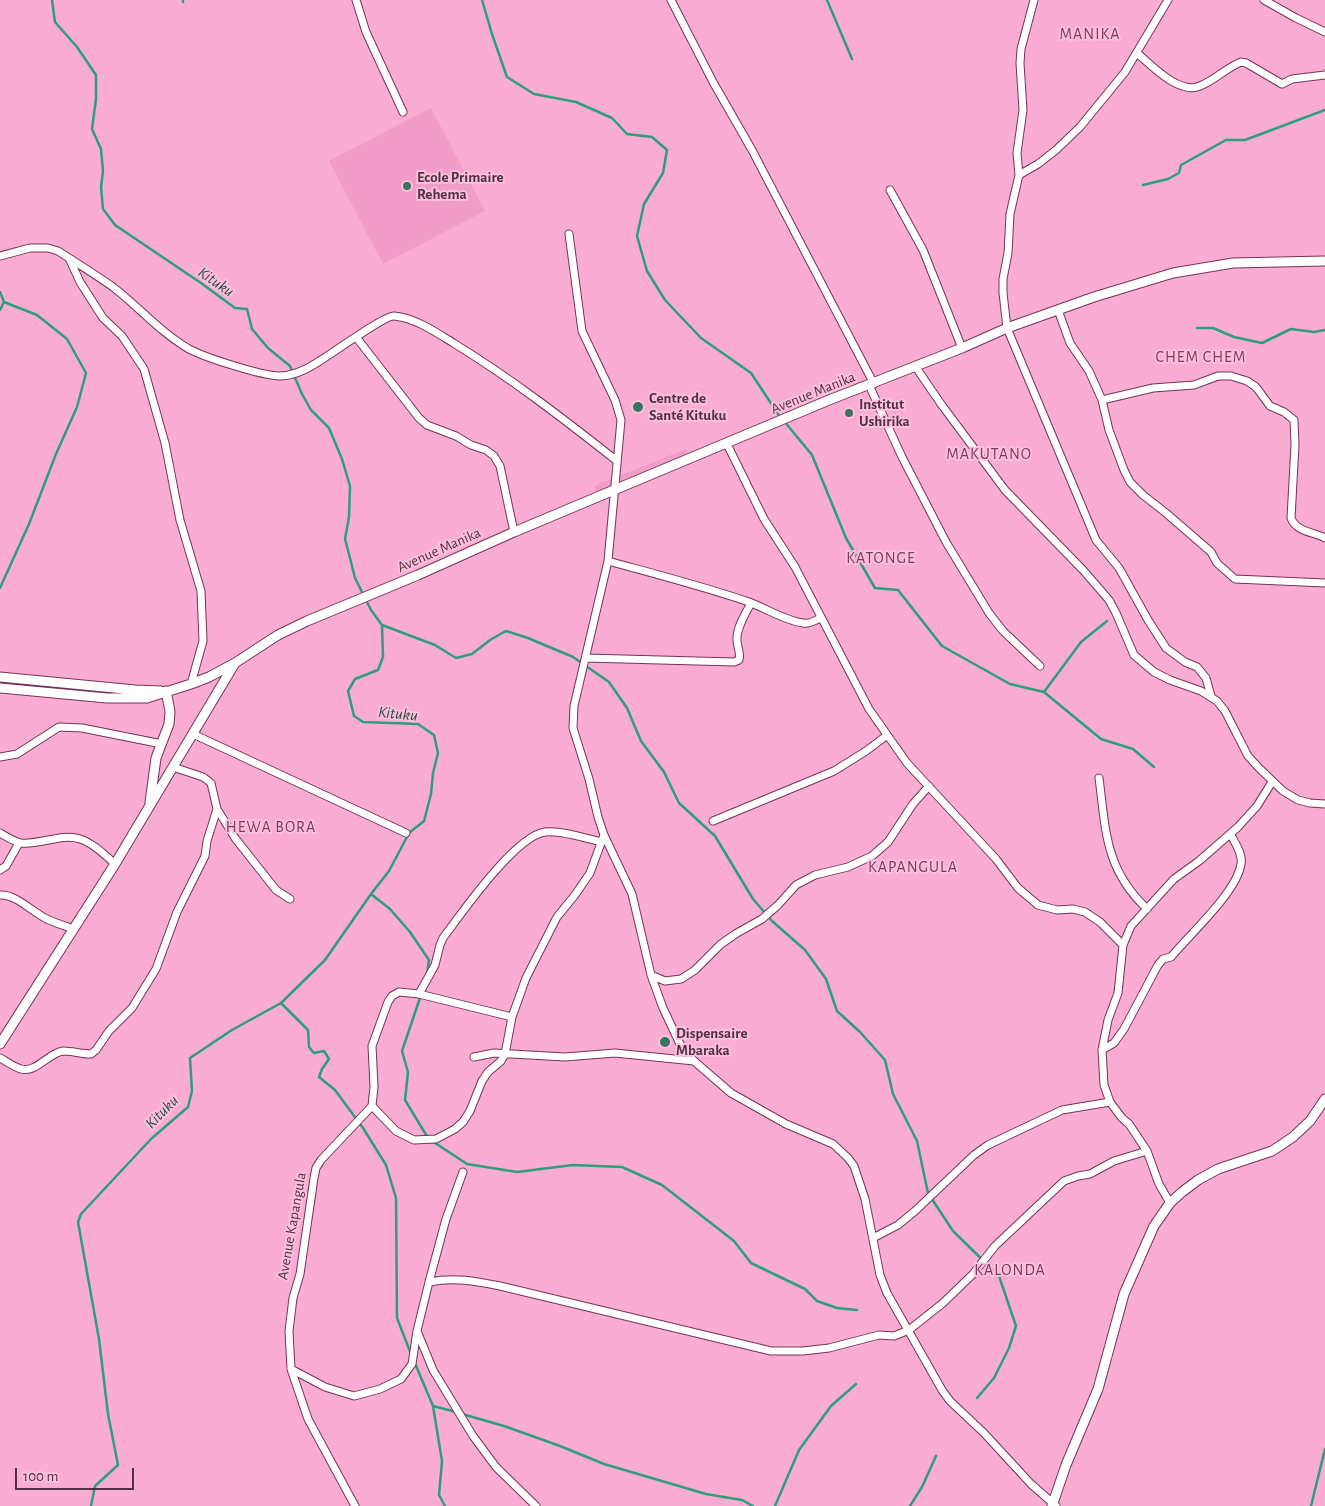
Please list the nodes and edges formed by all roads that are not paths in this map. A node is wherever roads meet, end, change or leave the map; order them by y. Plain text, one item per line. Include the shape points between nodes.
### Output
1 (356, 0) edge
2 (671, 0) edge
3 (1034, 0) edge
4 (1168, 0) edge
5 (1264, 0) edge
6 (1325, 32) edge
7 (1137, 53) junction
8 (1325, 75) edge
9 (403, 112) dead end
10 (1019, 175) junction
11 (890, 190) dead end
12 (569, 234) dead end
13 (0, 256) edge
14 (69, 258) junction
15 (1325, 262) edge
16 (1058, 310) junction
17 (1007, 328) junction
18 (356, 337) junction
19 (962, 348) junction
20 (915, 366) junction
21 (871, 384) junction
22 (1102, 400) junction
23 (727, 444) junction
24 (617, 461) junction
25 (614, 490) junction
26 (514, 532) junction
27 (1325, 538) edge
28 (608, 561) junction
29 (1325, 583) edge
30 (751, 603) junction
31 (820, 618) junction
32 (586, 658) junction
33 (235, 663) junction
34 (1040, 666) dead end
35 (0, 678) edge
36 (191, 684) junction
37 (0, 688) edge
38 (166, 691) junction
39 (1211, 696) junction
40 (193, 734) junction
41 (886, 736) junction
42 (162, 744) junction
43 (0, 757) edge
44 (173, 767) junction
45 (1099, 778) dead end
46 (1272, 782) junction
47 (929, 786) junction
48 (1325, 804) edge
49 (148, 809) junction
50 (217, 809) junction
51 (713, 821) dead end
52 (406, 833) dead end
53 (0, 834) edge
54 (1231, 835) junction
55 (602, 839) junction
56 (19, 843) junction
57 (115, 864) junction
58 (0, 870) edge
59 (0, 895) edge
60 (290, 899) dead end
61 (1147, 908) junction
62 (74, 929) junction
63 (1123, 946) junction
64 (651, 975) junction
65 (419, 994) junction
66 (512, 1017) junction
67 (0, 1044) edge
68 (1102, 1050) junction
69 (504, 1054) junction
70 (474, 1057) dead end
71 (0, 1058) edge
72 (694, 1061) junction
73 (1325, 1099) edge
74 (1110, 1102) junction
75 (372, 1106) junction
76 (1147, 1150) junction
77 (463, 1172) dead end
78 (1170, 1203) junction
79 (873, 1238) junction
80 (429, 1282) junction
81 (909, 1330) junction
82 (417, 1331) junction
83 (291, 1369) junction
84 (355, 1506) edge
85 (536, 1506) edge
86 (1054, 1506) edge

1 - 9 street via 366,32
2 - 21 street via 712,82 752,150
3 - 10 street via 1021,49 1023,110 1017,153
4 - 7 street
5 - 6 street
7 - 8 street via 1163,76 1187,86 1198,87 1241,62 1282,84 1292,79
7 - 10 street via 1076,132
10 - 17 street via 1010,214 1003,280
11 - 19 street via 923,250
12 - 24 street via 582,331 616,400 621,420
13 - 14 street via 30,248 48,248
14 - 18 street via 113,287 156,326 190,349 219,361 279,376 295,374
14 - 36 street via 103,318 122,336 144,369 163,434 180,520 201,591 203,641
15 - 16 street, Avenue Manika via 1233,263 1173,273
16 - 17 street, Avenue Manika
16 - 22 street via 1070,343 1089,371
17 - 19 street, Avenue Manika
17 - 39 street via 1096,540 1119,568 1166,648 1184,662 1197,667 1206,678
18 - 24 street via 392,315 434,331 509,379
18 - 26 street via 427,425 494,456 500,466
19 - 20 street, Avenue Manika
20 - 21 street, Avenue Manika
20 - 39 street via 1005,490 1108,600 1134,655 1154,672
21 - 23 street, Avenue Manika
21 - 34 street via 902,457 946,542 989,613
22 - 27 street via 1153,388 1194,385 1218,376 1247,381 1256,387 1270,406 1294,420 1296,445 1291,518 1302,530
22 - 29 street via 1109,430 1130,482 1211,552 1216,563 1235,580
23 - 25 street, Avenue Manika
23 - 31 street via 764,519 795,567
24 - 25 street
25 - 26 street, Avenue Manika
25 - 28 street
26 - 33 street, Avenue Manika via 307,621 278,635
28 - 30 street
28 - 32 street
30 - 31 street via 804,624
30 - 32 street via 739,629 740,654 739,660 734,662
31 - 41 street via 868,709
32 - 55 street via 574,706 573,728 590,779
33 - 36 street, Avenue Manika
33 - 40 street
35 - 38 street
36 - 38 street, Avenue Manika
37 - 38 street, Avenue Manika via 107,698 147,698
38 - 42 street via 169,718
39 - 46 street via 1225,711 1248,756
40 - 44 street
40 - 52 street
41 - 47 street
41 - 51 street via 834,771
42 - 43 street via 82,728 59,727 17,754
42 - 49 street via 156,758
44 - 49 street
44 - 50 street via 203,777 210,783
45 - 61 street via 1107,838 1119,874 1132,894
46 - 48 street via 1298,800
46 - 54 street via 1257,806
47 - 63 street via 1018,888 1038,905 1085,912 1100,922
47 - 64 street via 888,842 872,856 796,885 762,919 721,944 681,980 665,981
49 - 57 street
50 - 60 street via 262,874 276,890
50 - 71 street via 205,856 156,969 132,1008 96,1050 91,1054 64,1051 53,1054 28,1069 21,1069
53 - 56 street
54 - 61 street via 1174,879
54 - 68 street via 1241,863 1235,880 1207,918 1171,956 1158,965 1124,1029 1114,1043
55 - 64 street via 632,894
55 - 65 street via 544,832 509,855 443,938 435,965
55 - 66 street via 585,882 556,917 526,978
56 - 57 street via 80,839
56 - 58 street via 6,866
57 - 62 street
59 - 62 street via 12,898 48,920
61 - 63 street via 1131,926
62 - 67 street
63 - 68 street via 1118,993
64 - 72 street via 672,1029
65 - 66 street
65 - 75 street via 399,992 392,996 384,1010 372,1046
66 - 69 street
68 - 74 street via 1104,1085
69 - 70 street via 487,1053
69 - 72 street via 565,1057 615,1053
69 - 75 street via 488,1072 463,1122 436,1139 414,1140 396,1131
72 - 79 street via 744,1101 842,1151 854,1166
73 - 78 street via 1293,1138 1272,1151 1218,1169 1198,1180
74 - 76 street
74 - 79 street via 1062,1110 988,1145 915,1212
75 - 83 street, Avenue Kapangula via 316,1168 300,1274 292,1298 289,1331
76 - 78 street via 1159,1184
76 - 81 street via 1114,1161 1090,1174 1064,1181 1002,1240 973,1274
77 - 80 street
78 - 86 street via 1154,1226 1124,1294 1098,1389 1066,1465
79 - 81 street via 880,1275
80 - 81 street via 448,1278 477,1281 771,1351 829,1348 879,1335 894,1336
80 - 82 street
81 - 86 street via 950,1401
82 - 83 street via 412,1364 400,1379 380,1389 354,1396 325,1387
82 - 85 street via 433,1370 473,1436 496,1467
83 - 84 street, Avenue Kapangula via 308,1419

